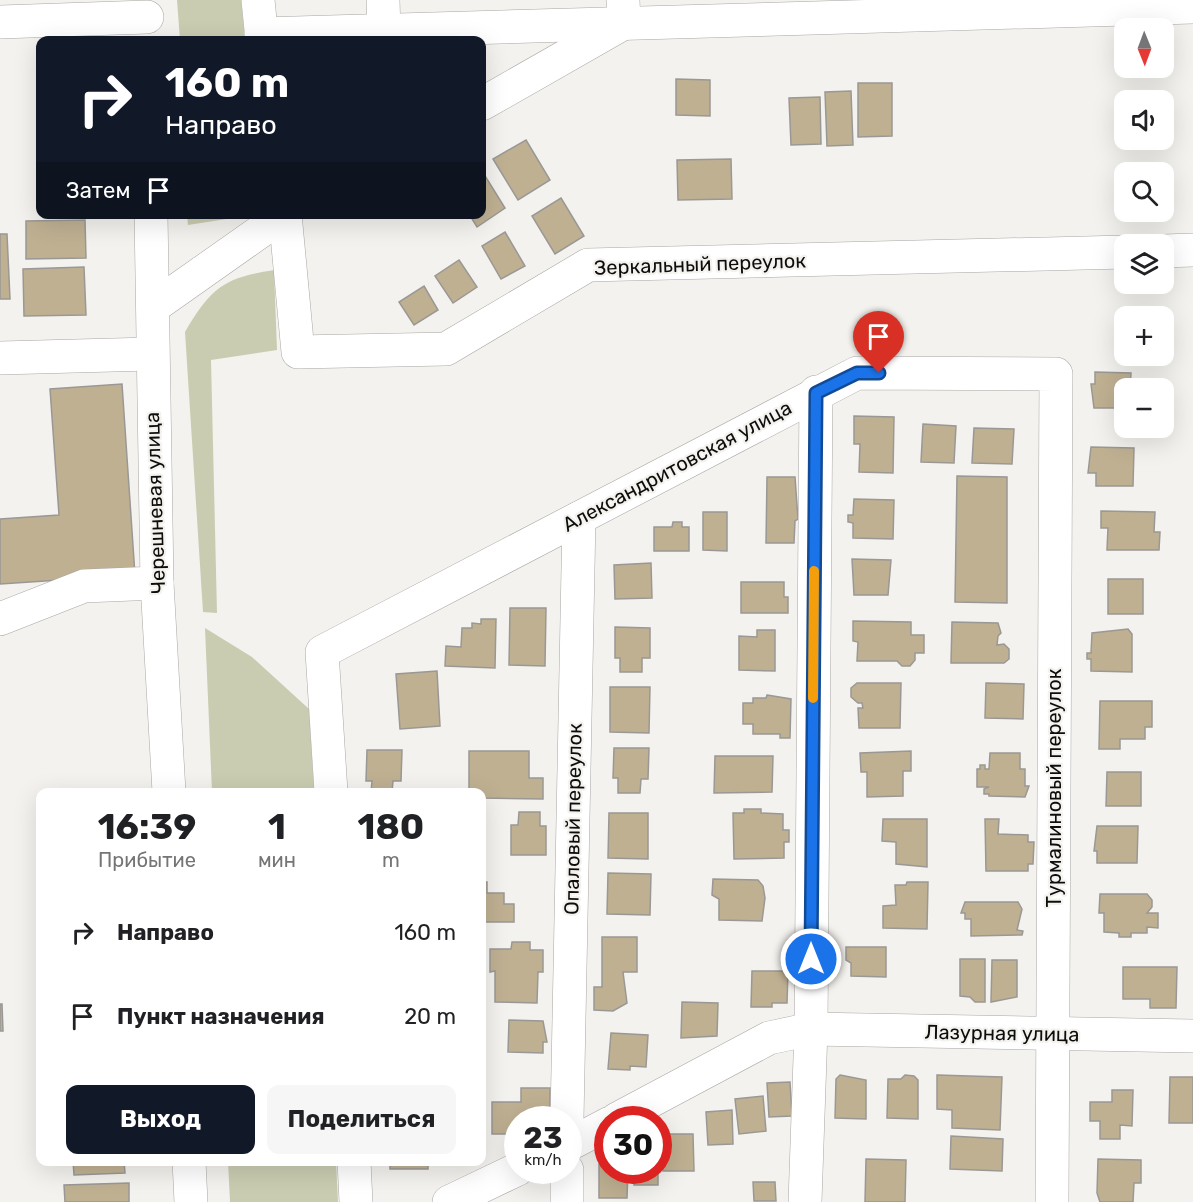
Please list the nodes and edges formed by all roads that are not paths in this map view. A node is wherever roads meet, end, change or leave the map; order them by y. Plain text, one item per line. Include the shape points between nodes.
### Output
1 (258, 0) edge
2 (1102, 4) edge
3 (1193, 7) edge
4 (859, 8) edge
5 (624, 12) edge
6 (383, 16) edge
7 (147, 19) edge
8 (0, 22) edge
9 (261, 36) edge
10 (267, 36) edge
11 (486, 101) edge
12 (151, 219) edge
13 (278, 219) edge
14 (285, 219) edge
15 (1193, 250) edge
16 (1174, 251) edge
17 (1114, 252) edge
18 (153, 307) junction
19 (151, 354) junction
20 (0, 358) edge
21 (1056, 374) joint
22 (816, 393) junction
23 (579, 518) junction
24 (157, 584) junction
25 (0, 619) edge
26 (169, 788) edge
27 (331, 788) edge
28 (811, 1029) junction
29 (1053, 1034) junction
30 (1193, 1036) edge
31 (567, 1106) edge
32 (642, 1106) edge
33 (189, 1166) edge
34 (354, 1166) edge
35 (504, 1176) edge
36 (567, 1184) edge
37 (191, 1202) edge
38 (356, 1202) edge
39 (448, 1202) edge
40 (567, 1202) edge
41 (805, 1202) edge
42 (1052, 1202) edge

1 - 9 street
2 - 3 street
2 - 4 street
4 - 5 street
5 - 6 street
5 - 11 street
6 - 10 street
7 - 8 street
12 - 18 street, Черешневая улица
13 - 18 street
14 - 17 street, Зеркальный переулок via 298,352 446,349 588,265
15 - 16 street
18 - 19 street, Черешневая улица
19 - 20 street
19 - 24 street, Черешневая улица
21 - 22 street, Александритовская улица via 857,373
21 - 29 street, Турмалиновый переулок
22 - 23 street, Александритовская улица
22 - 28 street
23 - 27 street, Александритовская улица via 322,652
23 - 31 street, Опаловый переулок
24 - 25 street via 84,585
24 - 26 street, Черешневая улица
28 - 29 street, Лазурная улица
28 - 32 street, Лазурная улица via 770,1038
28 - 41 street
29 - 30 street, Лазурная улица
29 - 42 street, Турмалиновый переулок
33 - 37 street
34 - 38 street
35 - 39 street
36 - 40 street

